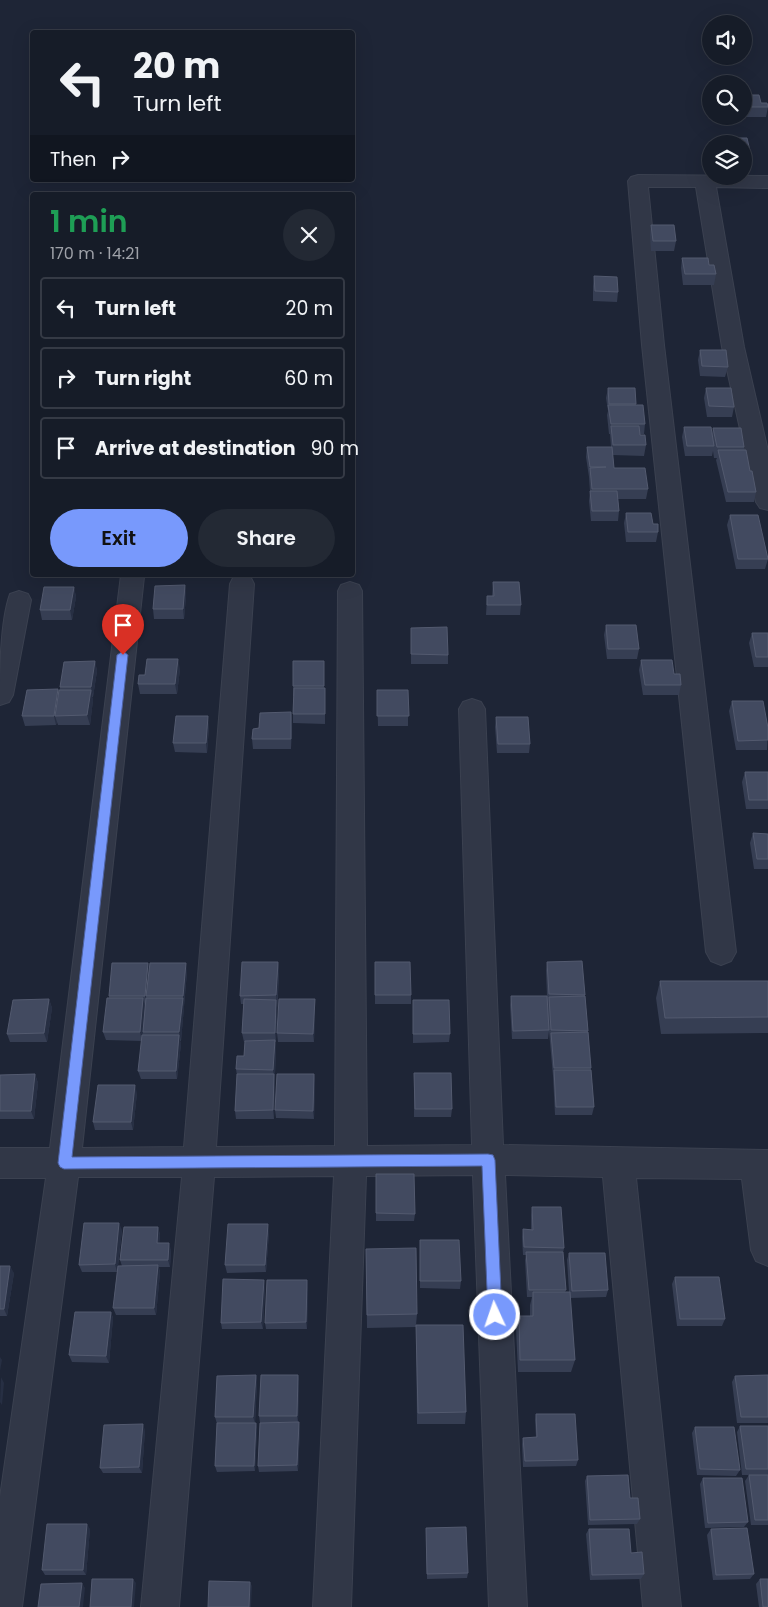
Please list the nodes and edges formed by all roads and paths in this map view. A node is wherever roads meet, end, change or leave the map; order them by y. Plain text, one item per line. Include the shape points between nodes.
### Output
1 (702, 182) edge
2 (752, 182) edge
3 (768, 182) edge
4 (706, 185) edge
5 (768, 502) edge
6 (132, 577) dead end
7 (242, 584) dead end
8 (350, 591) dead end
9 (18, 600) dead end
10 (0, 695) edge
11 (472, 709) dead end
12 (720, 952) dead end
13 (351, 1160) junction
14 (488, 1160) junction
15 (0, 1162) edge
16 (618, 1162) junction
17 (64, 1163) junction
18 (199, 1163) junction
19 (762, 1165) edge
20 (768, 1250) edge
21 (3, 1607) edge
22 (160, 1607) edge
23 (332, 1607) edge
24 (508, 1607) edge
25 (662, 1607) edge

1 - 12 street via 638,181
2 - 3 street
4 - 5 street via 734,347
6 - 17 street
7 - 18 street
8 - 13 street
9 - 10 street
11 - 14 street
13 - 14 street
13 - 18 street
13 - 23 street
14 - 16 street
14 - 24 street
15 - 17 street
16 - 19 street
16 - 25 street
17 - 18 street
17 - 21 street
18 - 22 street
19 - 20 street

